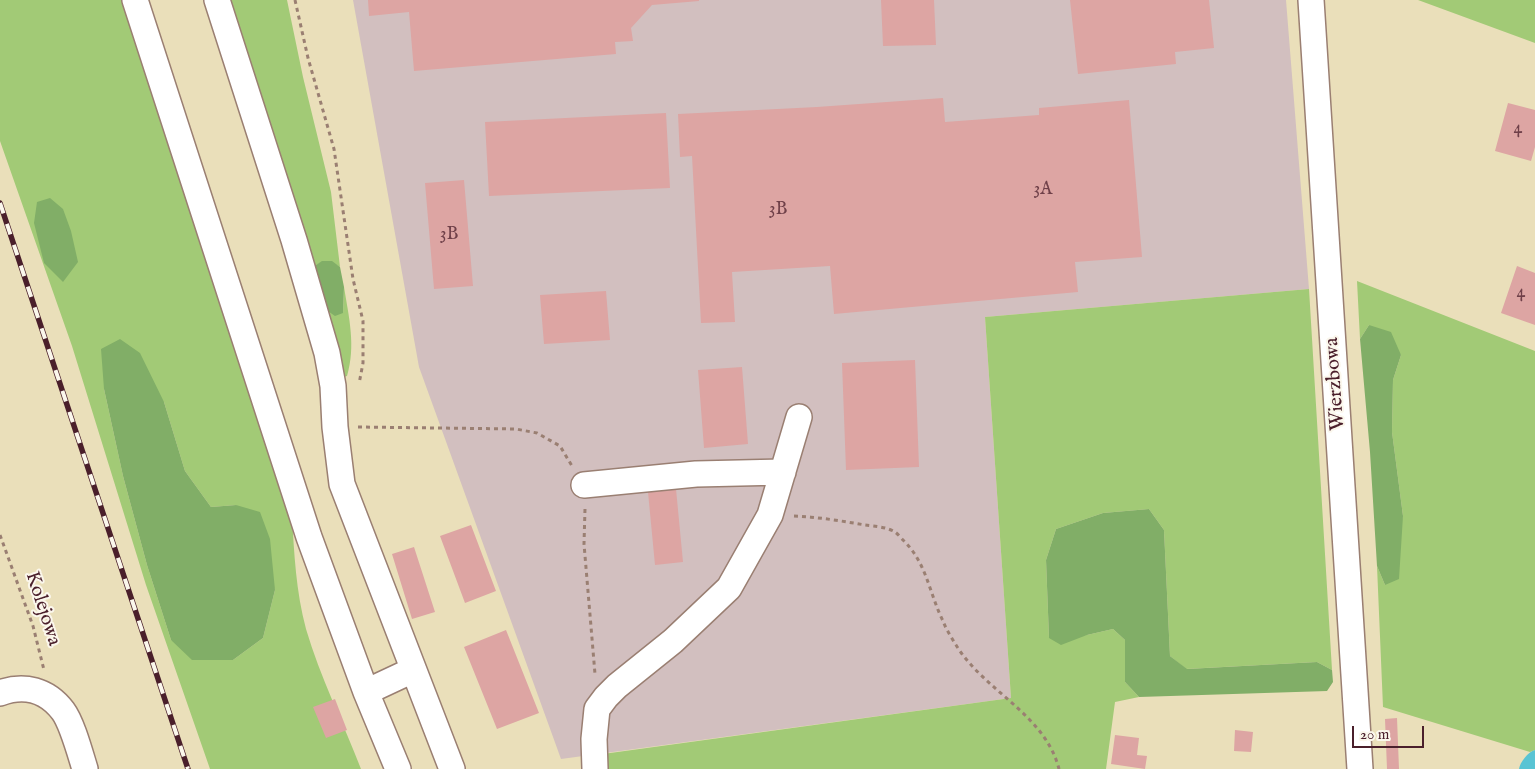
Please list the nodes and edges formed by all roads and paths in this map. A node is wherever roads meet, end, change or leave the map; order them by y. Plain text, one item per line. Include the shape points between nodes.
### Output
1 (136, 0) edge
2 (217, 0) edge
3 (295, 0) edge
4 (1311, 0) edge
5 (358, 391) dead end
6 (799, 417) dead end
7 (335, 427) junction
8 (783, 472) junction
9 (584, 486) junction
10 (770, 515) junction
11 (0, 535) edge
12 (414, 670) junction
13 (366, 692) junction
14 (0, 693) edge
15 (45, 695) junction
16 (597, 709) junction
17 (86, 769) edge
18 (398, 769) edge
19 (452, 769) edge
20 (595, 769) edge
21 (1059, 769) edge
22 (1360, 769) edge

1 - 13 street via 308,537
2 - 7 street via 327,353
3 - 5 path via 334,148 353,280 363,322 363,363
4 - 22 street, Wierzbowa
6 - 8 street
7 - 9 path via 506,429 537,433 560,446
7 - 12 street via 342,484
8 - 9 street via 696,474
8 - 10 street
9 - 16 path via 584,544
10 - 16 street via 729,588 673,641 617,686
10 - 21 path via 810,516 895,532 923,566 942,621 956,646 1045,738
11 - 15 path, Kolejowa via 33,626 43,663
12 - 13 street
12 - 19 street
13 - 18 street
14 - 15 street via 26,688
15 - 17 street via 63,712
16 - 20 street

